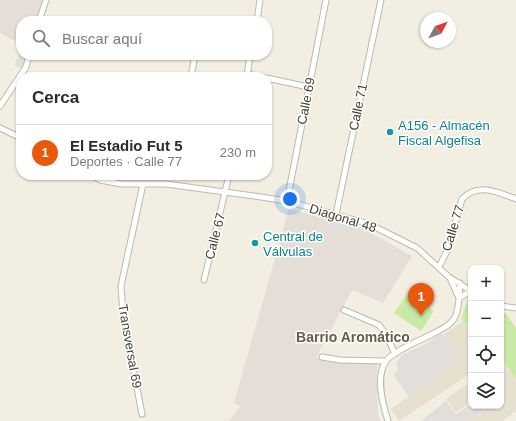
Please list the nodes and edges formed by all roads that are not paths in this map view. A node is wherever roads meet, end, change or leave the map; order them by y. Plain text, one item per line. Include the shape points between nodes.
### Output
1 (46, 0) edge
2 (260, 0) edge
3 (326, 0) edge
4 (381, 0) edge
5 (41, 16) edge
6 (258, 16) edge
7 (28, 60) edge
8 (194, 60) edge
9 (250, 60) edge
10 (23, 72) edge
11 (192, 72) edge
12 (248, 72) edge
13 (272, 79) edge
14 (16, 82) edge
15 (308, 87) junction
16 (0, 106) edge
17 (0, 128) edge
18 (16, 136) edge
19 (100, 180) edge
20 (228, 180) edge
21 (143, 184) junction
22 (226, 191) junction
23 (516, 198) edge
24 (287, 201) junction
25 (336, 214) junction
26 (439, 267) junction
27 (449, 277) junction
28 (204, 280) dead end
29 (460, 284) junction
30 (468, 289) edge
31 (468, 293) edge
32 (459, 298) junction
33 (504, 306) edge
34 (516, 308) edge
35 (344, 310) dead end
36 (395, 354) junction
37 (322, 357) dead end
38 (386, 361) junction
39 (142, 414) dead end
40 (388, 421) edge

1 - 5 street
2 - 6 street
3 - 15 street, Calle 69
4 - 25 street, Calle 71
7 - 10 street
8 - 11 street
9 - 12 street
13 - 15 street
14 - 16 street
15 - 24 street, Calle 69
17 - 18 street
19 - 21 street, Diagonal 48 via 120,184
20 - 22 street, Calle 67
21 - 22 street, Diagonal 48
21 - 39 street, Transversal 69 via 121,286 123,314
22 - 24 street, Diagonal 48
22 - 28 street, Calle 67
23 - 26 street, Calle 77 via 484,189 468,193 462,199 448,249
24 - 25 street, Diagonal 48
25 - 26 street, Diagonal 48 via 369,224 395,236 417,248
26 - 27 street, Diagonal 48
27 - 29 street, Diagonal 48
27 - 32 street
29 - 30 street, Diagonal 48
29 - 32 street
31 - 32 street
32 - 36 street via 456,315 448,325
33 - 34 street
35 - 36 street via 379,325
36 - 38 street
37 - 38 street
38 - 40 street via 381,383

